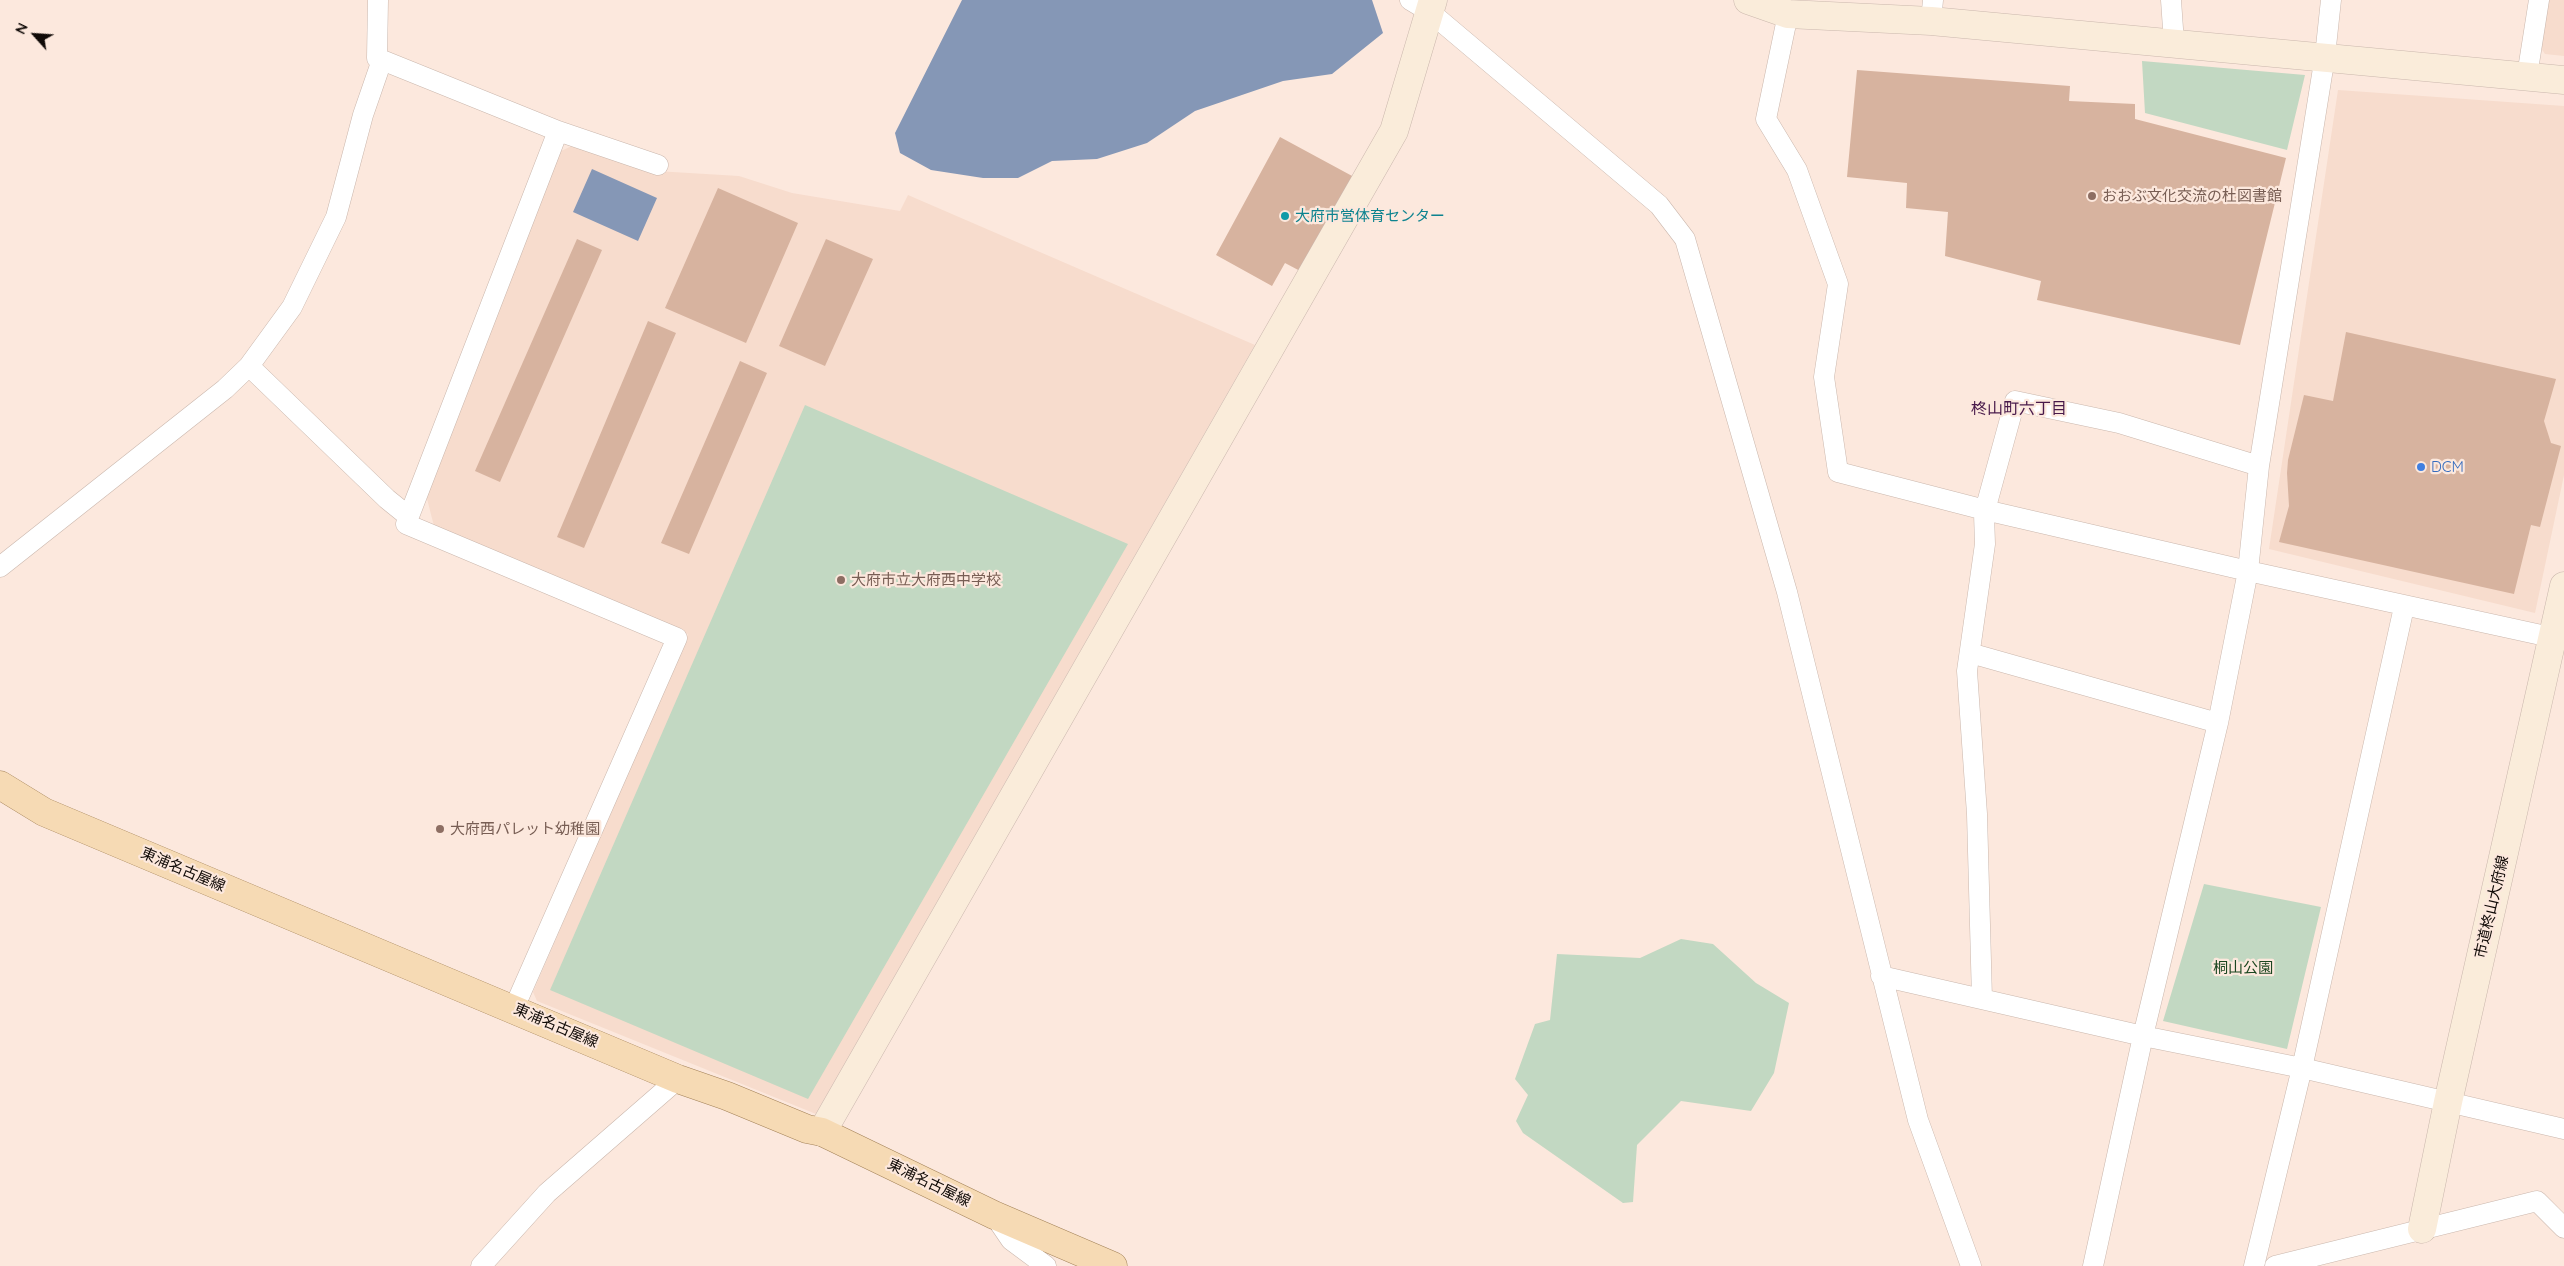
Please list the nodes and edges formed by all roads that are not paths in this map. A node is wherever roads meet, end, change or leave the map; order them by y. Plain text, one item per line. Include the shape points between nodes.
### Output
1 (378, 0) edge
2 (1748, 0) edge
3 (2171, 0) edge
4 (2331, 0) edge
5 (2539, 0) edge
6 (1424, 4) edge
7 (1932, 10) edge
8 (1788, 14) junction
9 (2174, 43) junction
10 (2325, 56) junction
11 (382, 60) junction
12 (2527, 76) junction
13 (2564, 80) edge
14 (558, 131) junction
15 (658, 165) dead end
16 (249, 366) junction
17 (2259, 466) junction
18 (1985, 510) junction
19 (408, 516) junction
20 (0, 567) edge
21 (2248, 571) junction
22 (2564, 586) edge
23 (2404, 607) junction
24 (2558, 639) edge
25 (1970, 654) junction
26 (2218, 723) junction
27 (0, 785) edge
28 (1881, 976) junction
29 (1982, 999) junction
30 (514, 1008) junction
31 (2143, 1036) junction
32 (2302, 1068) junction
33 (678, 1079) junction
34 (2448, 1102) junction
35 (2564, 1129) edge
36 (822, 1132) junction
37 (994, 1215) junction
38 (2564, 1228) edge
39 (2422, 1229) junction
40 (481, 1266) edge
41 (1046, 1266) edge
42 (1113, 1266) edge
43 (1971, 1266) edge
44 (2093, 1266) edge
45 (2254, 1266) edge
46 (2275, 1266) edge

1 - 11 street via 376,58
2 - 8 street
3 - 9 street
4 - 10 street
5 - 12 street
6 - 28 street via 1659,205 1686,239 1787,592
6 - 36 street via 1394,131
7 - 8 street
7 - 9 street
8 - 18 street via 1766,119 1797,170 1838,284 1824,377 1838,472
9 - 10 street
10 - 12 street
10 - 17 street
11 - 14 street
11 - 16 street via 363,115 336,217 292,307
12 - 13 street
14 - 15 street
14 - 19 street
16 - 19 street
16 - 20 street via 225,389
17 - 18 street via 2119,423 2015,401
17 - 21 street
18 - 21 street
18 - 25 street via 1985,544
19 - 30 street via 406,524 677,638
21 - 23 street
21 - 26 street
22 - 24 street, 市道柊山大府線
23 - 24 street
23 - 32 street
24 - 34 street, 市道柊山大府線
25 - 26 street
25 - 29 street via 1967,671 1977,814
26 - 31 street
27 - 30 main road, 東浦名古屋線 via 44,812
28 - 29 street
28 - 43 street via 1918,1120
29 - 31 street
30 - 33 main road, 東浦名古屋線
31 - 32 street
31 - 44 street
32 - 34 street
32 - 45 street
33 - 36 main road, 東浦名古屋線
33 - 40 street via 547,1192
34 - 35 street
34 - 39 street, 市道柊山大府線
36 - 37 main road, 東浦名古屋線
37 - 41 street via 1011,1240
37 - 42 main road, 東浦名古屋線
38 - 39 street via 2537,1201
39 - 46 street

